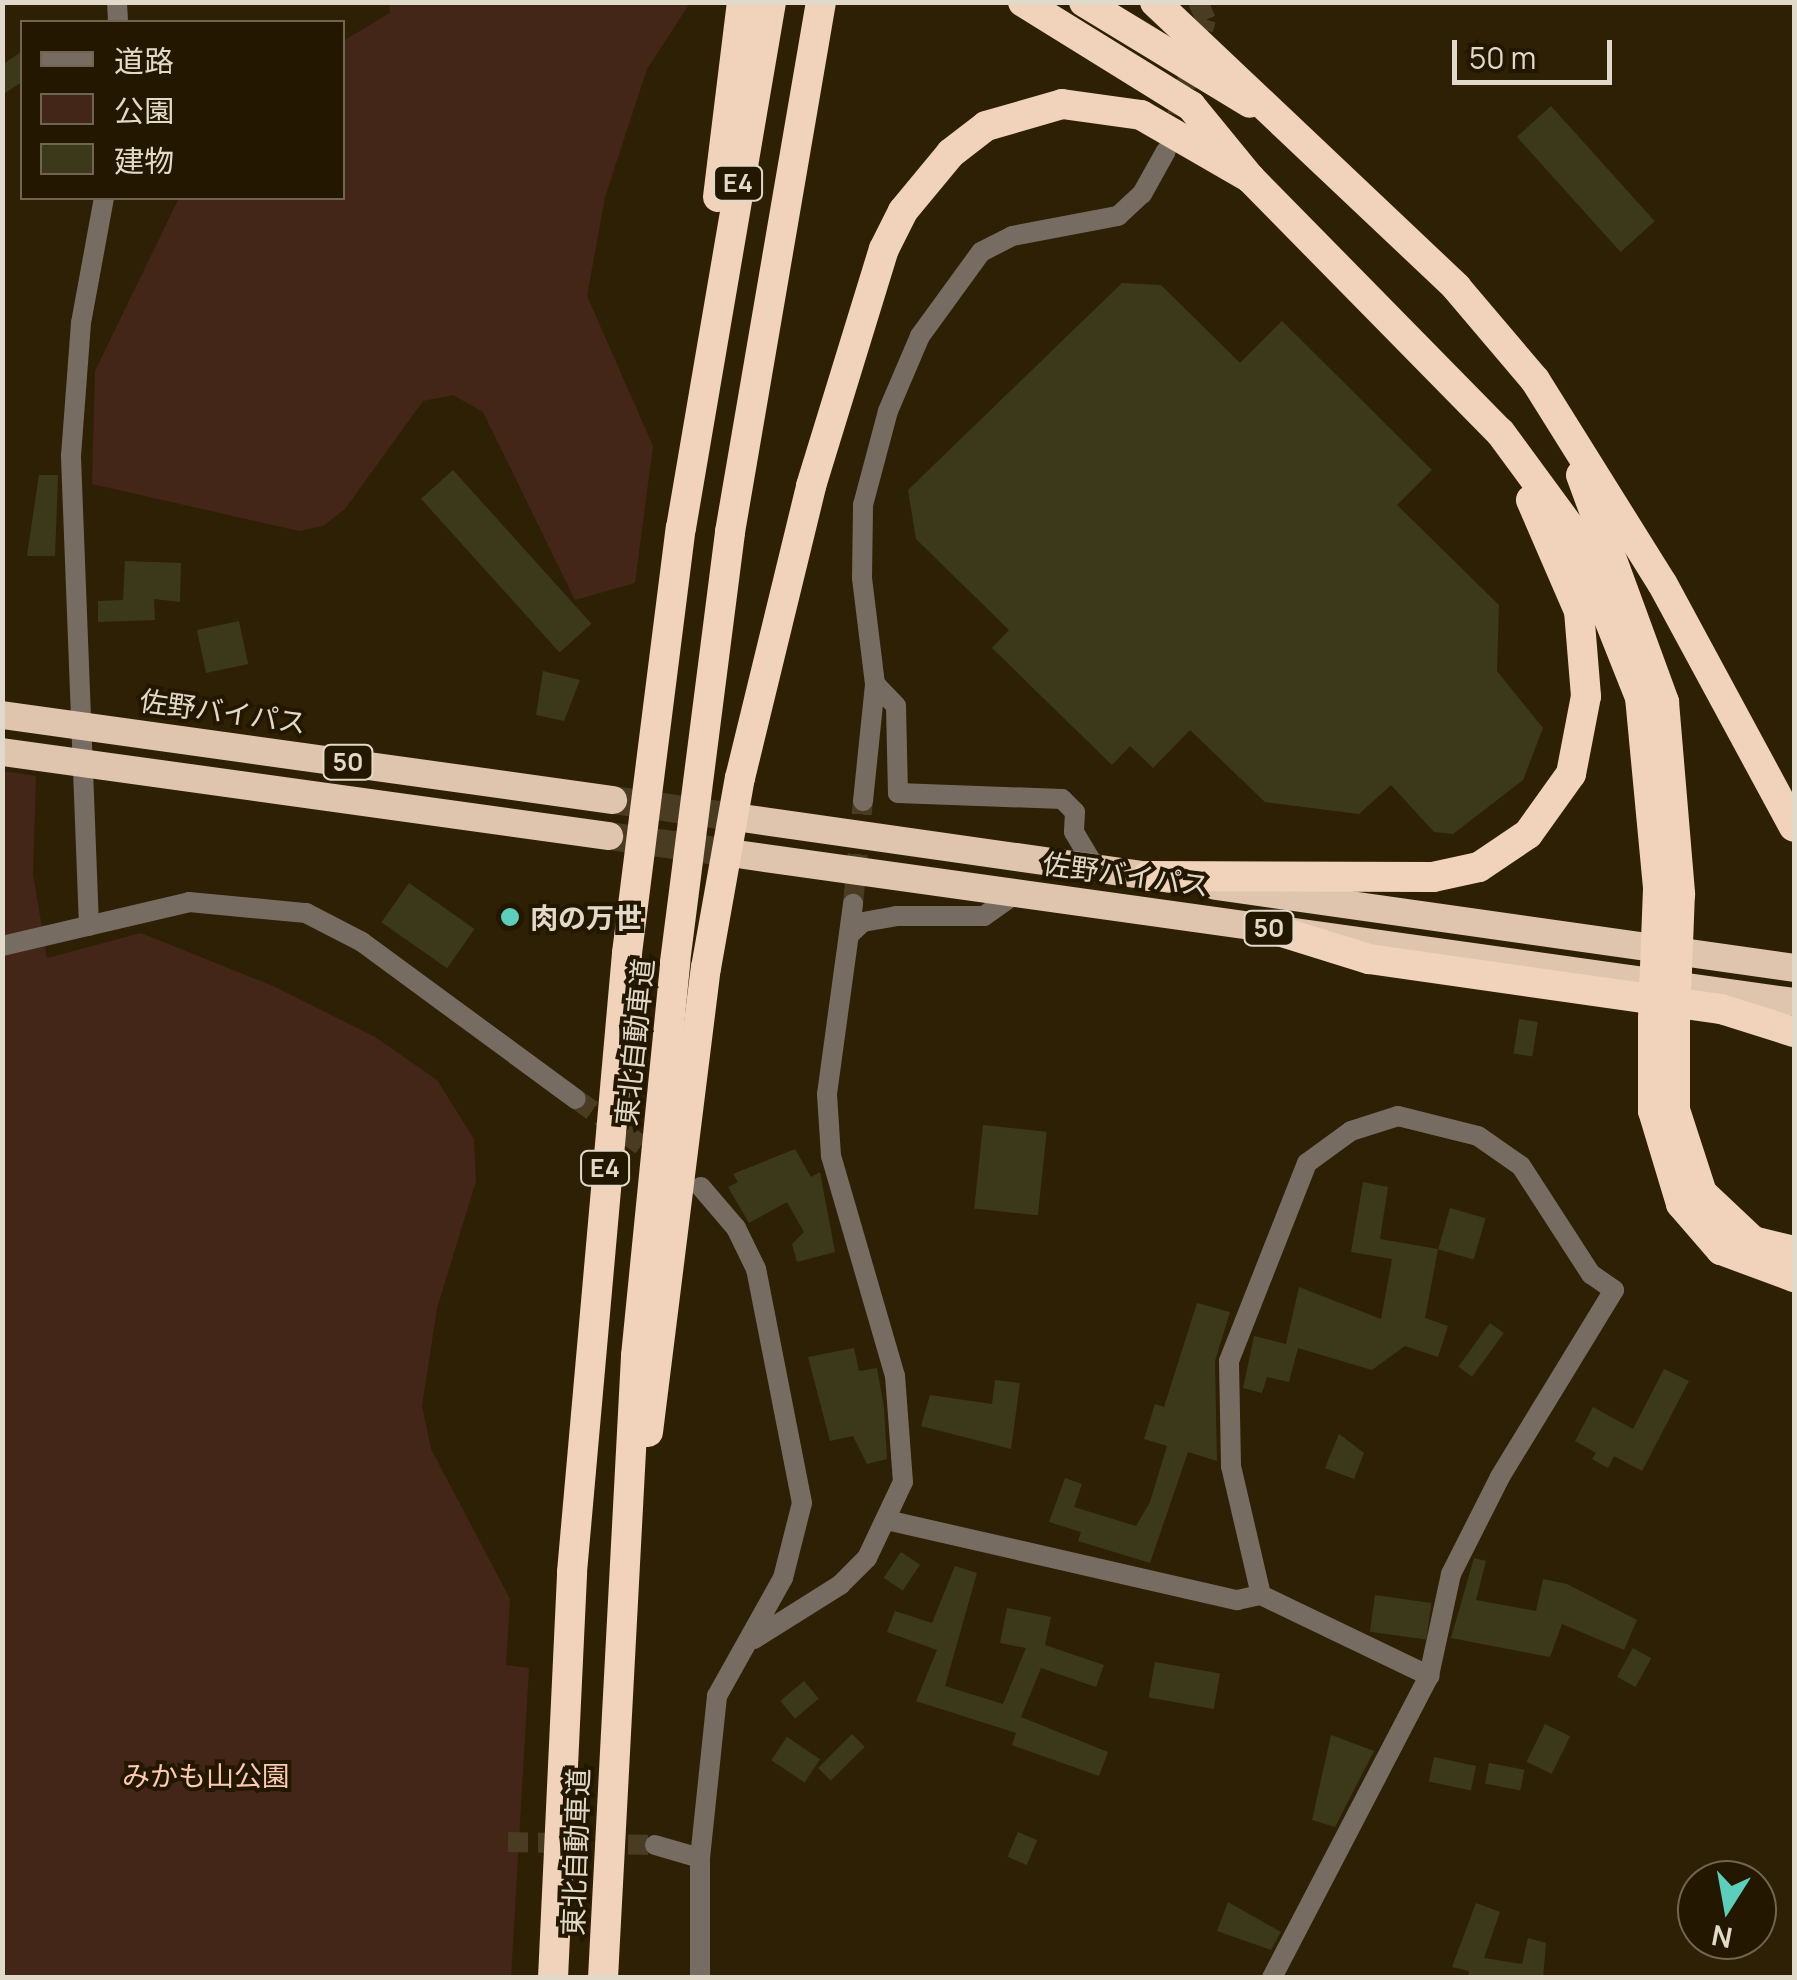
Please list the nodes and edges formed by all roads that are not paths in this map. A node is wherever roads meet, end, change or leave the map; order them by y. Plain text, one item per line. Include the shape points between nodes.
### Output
1 (742, 2) edge
2 (771, 2) edge
3 (821, 2) edge
4 (1023, 2) edge
5 (1084, 2) edge
6 (1154, 2) edge
7 (1291, 128) junction
8 (1166, 150) tunnel mouth
9 (1250, 178) junction
10 (104, 200) edge
11 (707, 364) junction
12 (1565, 430) junction
13 (1500, 432) junction
14 (875, 684) junction
15 (2, 715) edge
16 (82, 723) junction
17 (2, 752) edge
18 (86, 762) junction
19 (612, 800) tunnel mouth
20 (863, 801) tunnel mouth
21 (750, 819) tunnel mouth
22 (1794, 827) edge
23 (609, 836) tunnel mouth
24 (744, 855) tunnel mouth
25 (1096, 869) junction
26 (1148, 876) junction
27 (1018, 892) junction
28 (1669, 892) junction
29 (853, 904) tunnel mouth
30 (90, 926) junction
31 (1266, 927) junction
32 (849, 935) junction
33 (2, 946) edge
34 (1794, 968) edge
35 (1794, 1002) edge
36 (1664, 1021) junction
37 (1794, 1032) edge
38 (576, 1099) tunnel mouth
39 (701, 1187) dead end
40 (1794, 1251) edge
41 (1794, 1276) edge
42 (890, 1521) junction
43 (621, 1578) junction
44 (1261, 1595) junction
45 (754, 1640) junction
46 (1429, 1676) junction
47 (655, 1845) tunnel mouth
48 (700, 1858) junction
49 (553, 1978) edge
50 (602, 1978) edge
51 (700, 1978) edge
52 (1272, 1978) edge

1 - 11 highway via 724,107
2 - 11 highway, 東北自動車道 / E4
3 - 43 highway, 東北自動車道 / E4 via 754,373 698,768 651,1192
4 - 9 highway via 1192,106
5 - 7 highway
6 - 7 highway
7 - 12 highway via 1456,287
8 - 14 street via 1142,194 1118,216 1012,236 981,252 920,336 888,411 864,506 862,578
9 - 13 highway
9 - 43 highway via 1141,115 1062,104 986,126 952,153 903,211 884,250 810,486 740,778 706,968 661,1358
10 - 16 street via 81,323 71,456
11 - 49 highway, 東北自動車道 / E4 via 649,758 606,1158 567,1654
12 - 22 highway via 1662,583
12 - 28 highway via 1664,702
13 - 26 highway via 1570,580 1582,635 1586,696 1576,756 1544,817 1479,866 1433,877
13 - 28 highway via 1574,534 1624,646 1651,758
14 - 20 street
14 - 25 street via 896,706 898,793 1062,799
15 - 16 highway, 佐野バイパス / 50
16 - 18 street
16 - 19 highway, 佐野バイパス / 50
17 - 18 highway, 50
18 - 23 highway, 50
18 - 30 street
21 - 25 highway, 佐野バイパス / 50
24 - 27 highway, 佐野バイパス / 50
25 - 26 highway, 佐野バイパス / 50
26 - 34 highway, 佐野バイパス / 50
27 - 31 highway, 佐野バイパス / 50
27 - 32 street via 984,916 896,916 862,922
28 - 36 highway, bridge
29 - 32 street
30 - 33 street
30 - 38 street via 189,902 306,914 362,942
31 - 35 highway, 佐野バイパス / 50
31 - 37 highway via 1369,959 1721,1009
32 - 42 street via 826,1094 830,1141 895,1376 903,1482
36 - 40 highway via 1675,1110 1702,1193 1744,1235
36 - 41 highway via 1653,1111 1681,1204 1721,1250
39 - 45 street via 736,1228 756,1269 798,1470 796,1544
42 - 44 street via 1237,1600
42 - 45 street via 840,1585
43 - 50 highway, 東北自動車道 / E4
44 - 46 street
44 - 46 street via 1230,1466 1229,1361 1307,1163 1350,1131 1398,1116 1478,1136 1521,1166 1590,1274 1614,1290 1500,1476 1451,1574
45 - 48 street via 716,1696
46 - 52 street
47 - 48 street
48 - 51 street

